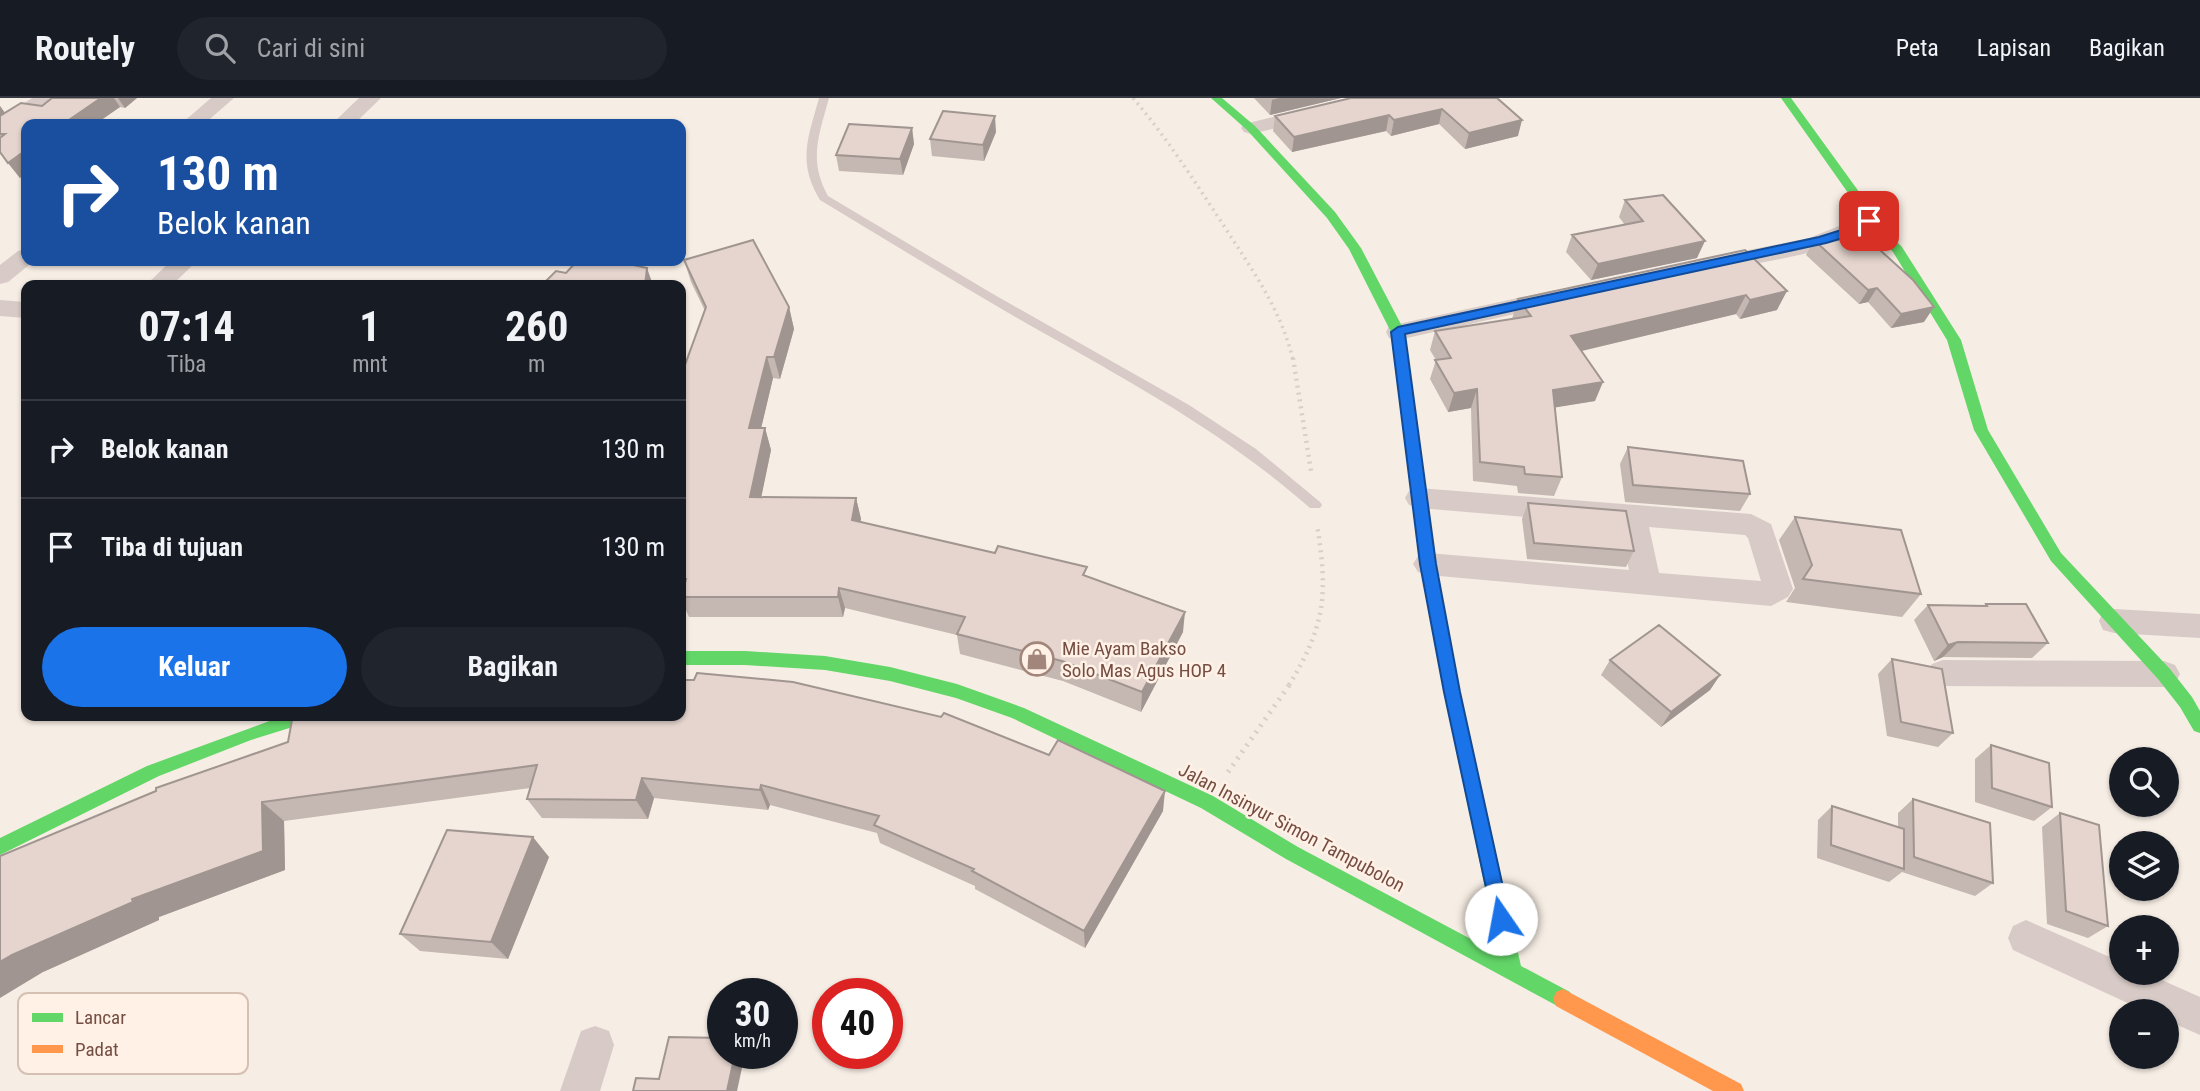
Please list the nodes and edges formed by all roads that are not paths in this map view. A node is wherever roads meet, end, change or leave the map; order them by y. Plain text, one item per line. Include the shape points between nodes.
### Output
1 (45, 98) edge
2 (224, 98) edge
3 (371, 98) edge
4 (824, 98) edge
5 (1216, 98) edge
6 (1378, 98) edge
7 (1786, 98) edge
8 (197, 119) edge
9 (348, 119) edge
10 (1251, 128) junction
11 (0, 130) edge
12 (1869, 221) junction
13 (21, 260) edge
14 (179, 266) edge
15 (1685, 270) edge
16 (0, 276) edge
17 (164, 280) edge
18 (1576, 293) edge
19 (0, 308) edge
20 (21, 310) edge
21 (1398, 332) junction
22 (1419, 498) junction
23 (1315, 505) dead end
24 (1632, 516) junction
25 (1428, 564) junction
26 (1647, 583) junction
27 (2114, 621) junction
28 (2200, 626) edge
29 (686, 658) edge
30 (1943, 673) edge
31 (2164, 674) junction
32 (290, 721) edge
33 (2200, 726) edge
34 (0, 847) edge
35 (2026, 938) dead end
36 (1512, 969) junction
37 (2200, 1016) edge
38 (595, 1045) dead end
39 (580, 1091) edge
40 (1734, 1091) edge

1 - 11 street
2 - 8 street
3 - 9 street
4 - 23 lane via 808,160 813,181 824,198 1186,407 1281,474
5 - 10 street
6 - 10 street
7 - 12 street via 1864,206
10 - 21 street via 1355,248
12 - 15 street via 1822,241
12 - 27 street via 1898,250 1954,340 1981,430 2031,517 2056,557
13 - 16 street
14 - 17 street
18 - 21 street
19 - 20 street
21 - 22 street
22 - 24 street
22 - 25 street
24 - 26 street
24 - 26 street via 1757,528 1778,589 1771,594
25 - 26 street
25 - 36 street
27 - 28 street
27 - 31 street
29 - 36 street, Jalan Insinyur Simon Tampubolon via 825,663 957,691 1018,713 1207,802 1292,853
30 - 31 street
31 - 33 street
32 - 34 street via 153,771
35 - 37 street
36 - 40 street, Jalan Insinyur Simon Tampubolon
38 - 39 street

